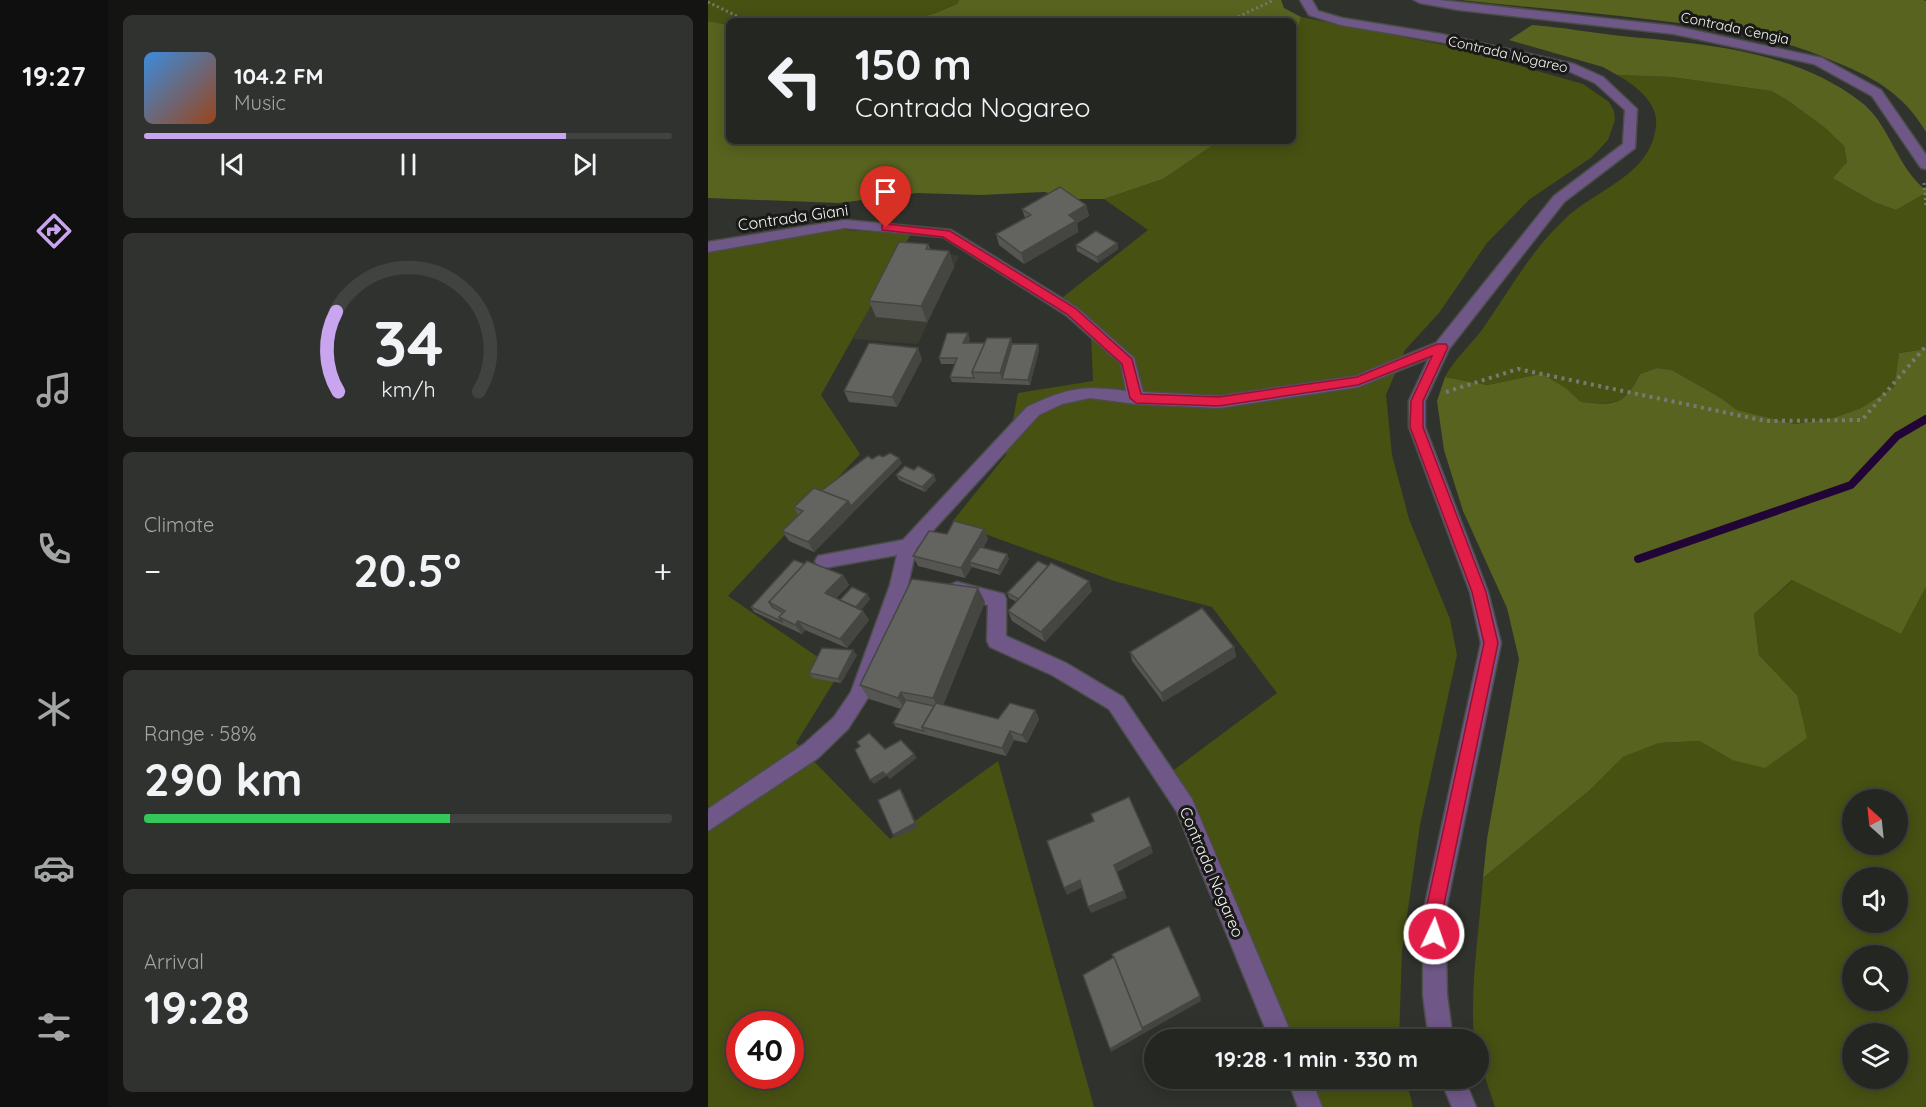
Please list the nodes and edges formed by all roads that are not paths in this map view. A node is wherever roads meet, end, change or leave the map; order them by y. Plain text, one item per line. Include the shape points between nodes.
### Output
1 (1420, 0) edge
2 (1310, 6) edge
3 (1926, 165) edge
4 (708, 247) edge
5 (1442, 347) junction
6 (1136, 398) junction
7 (908, 546) junction
8 (824, 561) dead end
9 (921, 584) edge
10 (899, 585) junction
11 (942, 586) edge
12 (708, 821) edge
13 (1277, 1029) edge
14 (1440, 1029) edge
15 (1303, 1089) edge
16 (1457, 1089) edge
17 (1310, 1107) edge
18 (1464, 1107) edge

1 - 3 street, Contrada Cengia via 1674,30 1818,61 1877,93
2 - 5 street, Contrada Nogareo via 1341,21 1441,38 1570,67 1599,81 1631,110 1630,145 1559,200
4 - 6 street, Contrada Giani via 845,224 946,233 1071,311 1128,362
5 - 6 street, Contrada Nogareo via 1358,381 1219,402
5 - 14 street, Contrada Nogareo via 1417,401 1417,427 1479,592 1491,643 1434,914
6 - 7 street, Contrada Nogareo via 1090,392 1058,399 1033,411
7 - 8 street
7 - 10 street, Contrada Nogareo
9 - 10 street
10 - 12 street, Contrada Nogareo via 859,696 842,723 811,751
11 - 13 street, Contrada Nogareo via 997,599 997,641 1059,669 1116,703 1185,806
15 - 17 street
16 - 18 street

